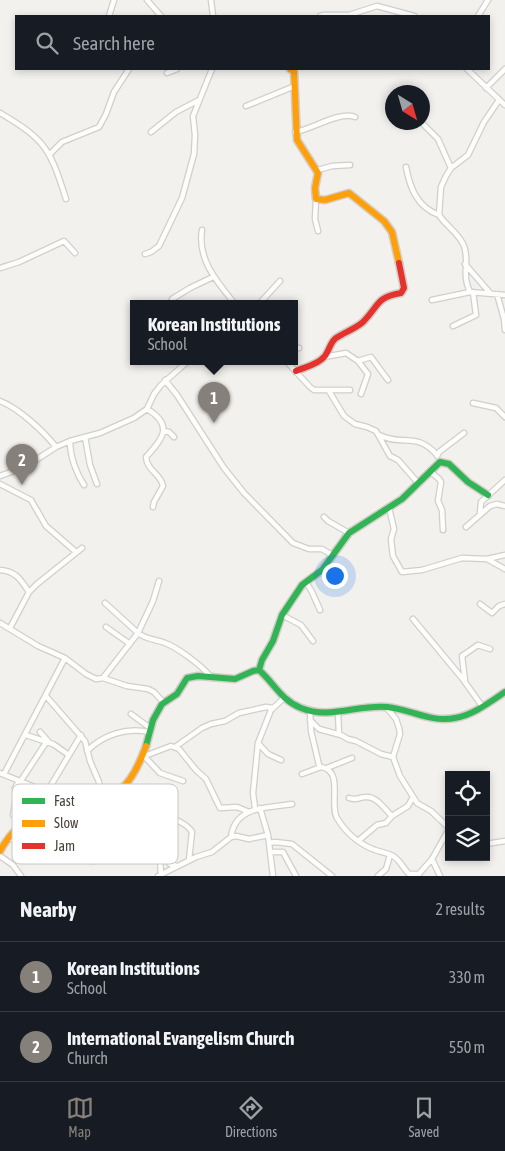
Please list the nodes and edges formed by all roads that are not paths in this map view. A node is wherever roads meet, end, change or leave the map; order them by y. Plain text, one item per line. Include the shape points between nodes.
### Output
1 (114, 0) edge
2 (147, 0) edge
3 (211, 0) edge
4 (373, 0) edge
5 (488, 0) edge
6 (377, 6) junction
7 (109, 15) edge
8 (161, 15) edge
9 (213, 15) edge
10 (344, 15) edge
11 (410, 15) edge
12 (479, 15) edge
13 (128, 70) edge
14 (174, 70) edge
15 (212, 70) edge
16 (293, 70) edge
17 (468, 70) edge
18 (505, 70) edge
19 (167, 73) dead end
20 (295, 86) junction
21 (486, 88) junction
22 (199, 100) junction
23 (499, 100) junction
24 (505, 105) edge
25 (246, 106) dead end
26 (0, 113) edge
27 (354, 117) dead end
28 (429, 130) edge
29 (151, 132) dead end
30 (296, 132) junction
31 (50, 154) junction
32 (350, 165) dead end
33 (406, 167) dead end
34 (451, 168) junction
35 (318, 170) junction
36 (66, 199) dead end
37 (316, 199) junction
38 (439, 215) junction
39 (202, 230) dead end
40 (318, 231) dead end
41 (75, 253) dead end
42 (146, 254) dead end
43 (465, 264) junction
44 (0, 268) edge
45 (213, 276) junction
46 (280, 281) dead end
47 (472, 292) junction
48 (490, 293) junction
49 (497, 294) junction
50 (505, 295) edge
51 (172, 299) dead end
52 (232, 300) edge
53 (263, 300) edge
54 (432, 300) dead end
55 (453, 326) dead end
56 (505, 330) edge
57 (324, 357) junction
58 (358, 361) junction
59 (184, 365) edge
60 (290, 365) edge
61 (296, 371) junction
62 (165, 380) junction
63 (388, 380) dead end
64 (350, 390) dead end
65 (329, 391) junction
66 (361, 394) dead end
67 (0, 402) edge
68 (473, 402) dead end
69 (147, 409) junction
70 (505, 416) edge
71 (164, 431) junction
72 (464, 433) dead end
73 (379, 435) junction
74 (84, 437) junction
75 (174, 437) dead end
76 (70, 441) junction
77 (56, 447) junction
78 (437, 455) junction
79 (440, 462) junction
80 (431, 472) junction
81 (0, 476) edge
82 (505, 480) edge
83 (0, 484) edge
84 (97, 484) dead end
85 (419, 484) junction
86 (84, 485) dead end
87 (488, 495) junction
88 (505, 506) edge
89 (153, 507) dead end
90 (389, 508) junction
91 (480, 513) junction
92 (324, 517) dead end
93 (466, 527) dead end
94 (444, 530) dead end
95 (348, 533) junction
96 (82, 548) dead end
97 (76, 552) junction
98 (332, 555) junction
99 (505, 555) edge
100 (487, 559) junction
101 (505, 569) edge
102 (0, 570) edge
103 (159, 581) dead end
104 (306, 582) junction
105 (29, 592) junction
106 (105, 603) dead end
107 (480, 604) dead end
108 (505, 604) edge
109 (320, 610) dead end
110 (282, 615) junction
111 (413, 619) dead end
112 (0, 623) edge
113 (106, 627) dead end
114 (10, 628) junction
115 (138, 633) junction
116 (313, 641) dead end
117 (130, 644) junction
118 (490, 649) dead end
119 (65, 658) junction
120 (259, 670) junction
121 (102, 678) junction
122 (212, 678) junction
123 (465, 682) junction
124 (505, 692) edge
125 (46, 696) junction
126 (284, 698) junction
127 (163, 702) junction
128 (482, 706) junction
129 (386, 707) junction
130 (273, 708) junction
131 (310, 711) junction
132 (338, 713) junction
133 (132, 714) dead end
134 (310, 719) junction
135 (149, 730) junction
136 (40, 732) dead end
137 (339, 734) junction
138 (26, 735) junction
139 (81, 735) junction
140 (48, 742) junction
141 (258, 743) junction
142 (174, 747) junction
143 (87, 751) junction
144 (69, 755) junction
145 (142, 757) junction
146 (393, 757) junction
147 (352, 758) dead end
148 (281, 760) dead end
149 (321, 767) junction
150 (327, 768) junction
151 (2, 774) edge
152 (302, 774) dead end
153 (183, 781) dead end
154 (20, 782) junction
155 (25, 784) edge
156 (52, 784) edge
157 (100, 784) edge
158 (127, 784) edge
159 (413, 797) junction
160 (350, 798) dead end
161 (292, 804) dead end
162 (258, 808) junction
163 (249, 812) junction
164 (392, 816) junction
165 (178, 821) edge
166 (445, 824) edge
167 (12, 833) edge
168 (268, 835) junction
169 (445, 835) edge
170 (9, 836) junction
171 (231, 837) junction
172 (12, 838) edge
173 (358, 841) junction
174 (505, 841) edge
175 (269, 843) junction
176 (490, 843) edge
177 (1, 847) edge
178 (271, 852) junction
179 (390, 855) junction
180 (0, 856) edge
181 (432, 859) junction
182 (189, 860) junction
183 (170, 864) edge
184 (176, 866) junction
185 (418, 875) edge
186 (21, 876) edge
187 (160, 876) edge
188 (274, 876) edge
189 (296, 876) edge
190 (332, 876) edge
191 (378, 876) edge
192 (440, 876) edge

1 - 7 street
2 - 8 street
3 - 9 street
4 - 6 street
5 - 12 street
6 - 10 street
6 - 11 street
13 - 31 street via 114,92 99,128 62,142
14 - 19 street
15 - 22 street
16 - 20 street
17 - 21 street
18 - 21 street
20 - 25 street
20 - 30 street
21 - 23 street
22 - 29 street via 176,112
22 - 42 street via 193,116 194,154 182,198 159,246
23 - 24 street
23 - 34 street via 465,158
26 - 31 street via 33,134
27 - 30 street via 344,115
28 - 34 street via 438,139
30 - 35 street via 302,150
31 - 36 street
32 - 35 street
33 - 38 street via 414,196 426,209
34 - 38 street via 441,187
35 - 37 street
37 - 40 street
37 - 57 street via 325,200 349,193 384,222 394,237 404,284 403,292 385,296 359,325 334,338
38 - 43 street via 463,244
39 - 45 street via 204,255
41 - 44 street via 64,241
43 - 47 street via 466,281
43 - 48 street
45 - 51 street
45 - 52 street
46 - 53 street
47 - 48 street
47 - 54 street
47 - 55 street via 476,315
48 - 49 street
49 - 50 street
49 - 56 street
57 - 58 street via 346,353
57 - 61 street
58 - 63 street via 371,357
58 - 66 street via 368,373
59 - 62 street
60 - 61 street
61 - 65 street via 310,387
62 - 69 street
62 - 98 street via 244,493 293,543
64 - 65 street
65 - 73 street via 344,416
67 - 77 street via 42,431
68 - 70 street via 496,408
69 - 71 street via 159,419
69 - 74 street via 110,429
71 - 75 street
71 - 89 street via 159,444 146,457 148,466 163,486
72 - 78 street
73 - 78 street via 421,442
73 - 85 street via 390,456 402,463
74 - 76 street
74 - 84 street
76 - 77 street
76 - 86 street via 76,472
77 - 81 street via 25,467
78 - 79 street
79 - 80 street
79 - 87 street via 449,464
80 - 85 street
80 - 94 street via 441,482 438,501
82 - 87 street
83 - 97 street via 31,500 46,526
85 - 90 street
87 - 91 street via 481,502
88 - 91 street via 497,504
90 - 95 street
90 - 100 street via 394,529 391,539 393,556 402,572 422,570 462,558
91 - 93 street
92 - 95 street
95 - 98 street
96 - 97 street
97 - 105 street
98 - 104 street via 318,574
99 - 100 street
100 - 101 street
102 - 105 street via 16,575
103 - 115 street
104 - 109 street
104 - 110 street
105 - 114 street
106 - 115 street
107 - 108 street via 492,613
110 - 116 street via 302,625
110 - 120 street
111 - 123 street
112 - 114 street
113 - 117 street
114 - 119 street
115 - 117 street
115 - 122 street via 150,640 166,643
117 - 121 street
118 - 123 street via 478,645 462,656
119 - 121 street via 86,674
119 - 125 street
120 - 122 street via 236,679
120 - 126 street
121 - 127 street via 148,689
122 - 127 street via 187,678 179,692
123 - 128 street
124 - 128 street
125 - 138 street
125 - 139 street
126 - 130 street
126 - 131 street
127 - 135 street
128 - 129 street via 452,719 418,716
129 - 132 street
129 - 146 street via 396,719 400,734
130 - 141 street
130 - 142 street via 239,712 225,721 202,728
131 - 132 street
131 - 134 street
132 - 137 street
133 - 135 street
134 - 137 street via 319,729
134 - 149 street
135 - 143 street via 109,735
135 - 145 street
136 - 140 street
137 - 146 street
138 - 140 street
138 - 151 street
139 - 143 street
139 - 144 street
140 - 144 street
140 - 154 street
141 - 148 street via 268,754
141 - 162 street via 253,793
142 - 145 street
142 - 163 street via 179,748 206,779 220,808 237,806
143 - 157 street
144 - 156 street
145 - 153 street via 160,773
145 - 158 street
146 - 159 street
147 - 150 street
149 - 150 street
149 - 152 street
150 - 173 street via 334,781 336,816
151 - 154 street
154 - 155 street
159 - 164 street via 408,806
159 - 166 street
160 - 164 street via 372,798
161 - 162 street
162 - 163 street
162 - 168 street
163 - 171 street via 233,826
164 - 173 street
165 - 182 street via 192,832
167 - 170 street
168 - 171 street via 249,839
168 - 175 street
169 - 181 street
170 - 172 street
170 - 177 street
171 - 182 street via 212,852
173 - 179 street
174 - 176 street
175 - 178 street
175 - 190 street via 292,844
178 - 188 street
178 - 189 street via 283,852
179 - 185 street via 409,874
179 - 191 street via 386,869
180 - 186 street
181 - 185 street
181 - 192 street
182 - 184 street
183 - 184 street
184 - 187 street

